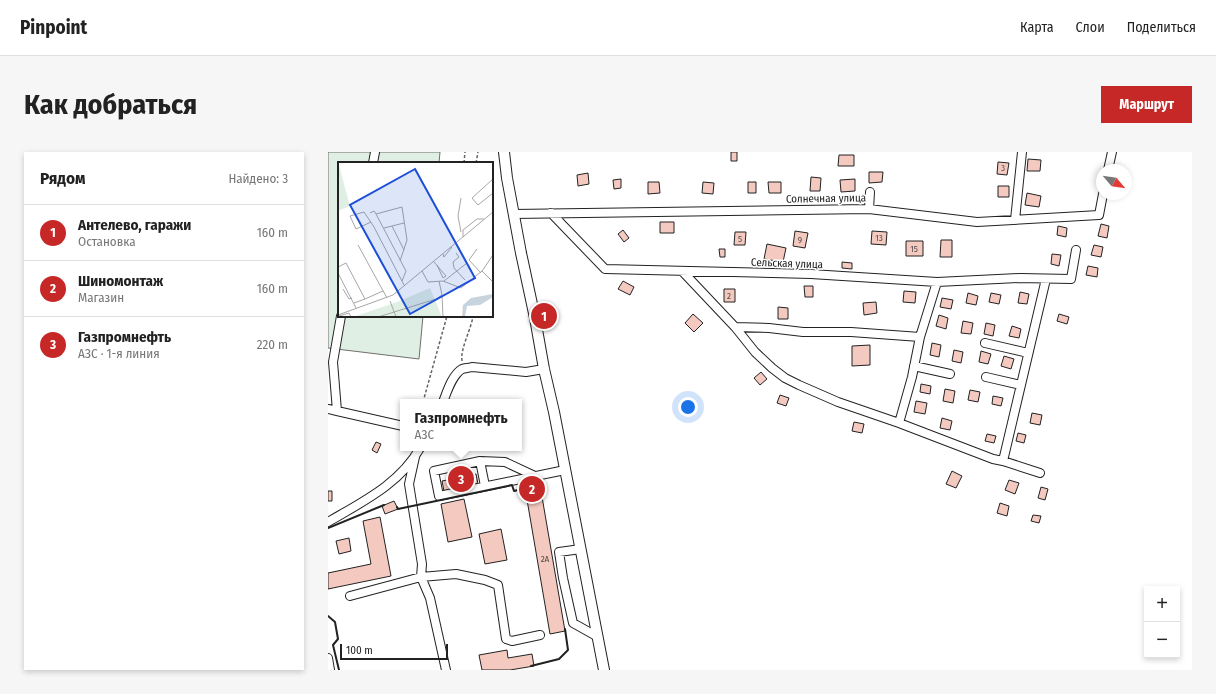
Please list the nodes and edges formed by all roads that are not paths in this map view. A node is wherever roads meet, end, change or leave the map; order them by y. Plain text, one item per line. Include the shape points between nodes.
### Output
1 (375, 152) edge
2 (504, 152) edge
3 (1022, 152) edge
4 (1112, 152) edge
5 (373, 162) edge
6 (1109, 164) edge
7 (870, 192) dead end
8 (1102, 200) edge
9 (869, 209) junction
10 (551, 213) junction
11 (513, 214) junction
12 (1015, 220) junction
13 (1076, 250) dead end
14 (683, 272) junction
15 (1046, 279) junction
16 (937, 282) junction
17 (341, 317) edge
18 (735, 327) junction
19 (920, 337) junction
20 (985, 343) dead end
21 (1028, 353) junction
22 (914, 366) junction
23 (544, 369) junction
24 (950, 374) dead end
25 (986, 377) dead end
26 (1021, 385) junction
27 (444, 399) edge
28 (328, 409) edge
29 (337, 411) junction
30 (899, 422) junction
31 (400, 425) edge
32 (418, 451) edge
33 (415, 457) junction
34 (480, 461) junction
35 (1003, 461) junction
36 (566, 470) junction
37 (1040, 473) dead end
38 (534, 476) junction
39 (485, 486) junction
40 (328, 522) edge
41 (581, 549) junction
42 (421, 578) junction
43 (350, 596) dead end
44 (540, 635) dead end
45 (598, 637) junction
46 (328, 658) edge
47 (330, 670) edge
48 (446, 670) edge
49 (604, 670) edge

1 - 5 street
2 - 11 main road
3 - 12 street
4 - 6 street
7 - 9 street
8 - 12 street, Солнечная улица via 1099,215
9 - 10 street, Солнечная улица
9 - 12 street, Солнечная улица via 971,222
10 - 11 street, Солнечная улица
10 - 14 street, Сельская улица via 605,269
11 - 23 main road
13 - 15 street, Сельская улица via 1071,279
14 - 16 street, Сельская улица via 811,274
14 - 18 street
15 - 16 street, Сельская улица
15 - 21 street
16 - 19 street
17 - 29 street via 333,362
18 - 19 street
18 - 30 street via 755,352 784,378 838,402
19 - 22 street
20 - 21 street
21 - 26 street
22 - 24 street
22 - 30 street
23 - 27 street via 526,372 472,367 463,369 452,382
23 - 36 main road
25 - 26 street
26 - 35 street
28 - 29 street
29 - 31 street
30 - 35 street
32 - 33 street
33 - 40 street via 379,492
33 - 42 street via 409,484 422,564
34 - 38 street via 505,462
34 - 39 street
34 - 39 street via 434,471 439,496
35 - 37 street
36 - 38 street
36 - 41 main road
38 - 39 street
41 - 45 main road
41 - 45 street via 559,552 563,578 573,623
42 - 43 street
42 - 44 street via 456,574 498,585 506,639 512,641
42 - 48 street via 430,598
45 - 49 main road
46 - 47 street

